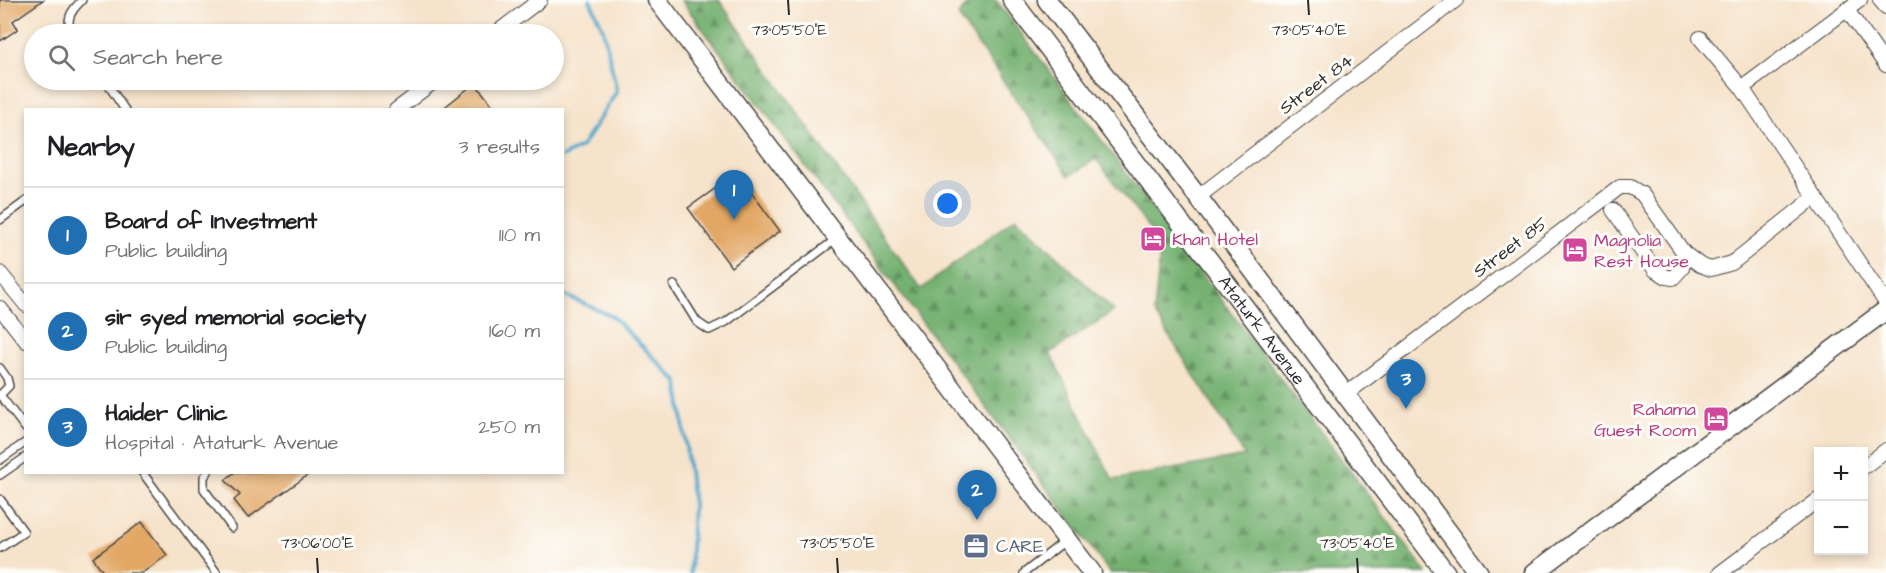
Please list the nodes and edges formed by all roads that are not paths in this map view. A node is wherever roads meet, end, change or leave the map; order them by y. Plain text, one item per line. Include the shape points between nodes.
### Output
1 (82, 0) edge
2 (540, 0) edge
3 (657, 0) edge
4 (1012, 0) edge
5 (1047, 0) edge
6 (1456, 0) edge
7 (1860, 0) edge
8 (1880, 0) edge
9 (1886, 7) edge
10 (1847, 10) junction
11 (69, 24) edge
12 (508, 24) edge
13 (1700, 38) dead end
14 (1886, 65) edge
15 (1742, 88) junction
16 (112, 90) edge
17 (423, 90) edge
18 (124, 108) edge
19 (399, 108) edge
20 (1198, 197) junction
21 (1815, 197) junction
22 (24, 202) edge
23 (1613, 210) dead end
24 (0, 220) edge
25 (838, 237) junction
26 (1684, 253) junction
27 (0, 273) edge
28 (674, 285) dead end
29 (24, 303) edge
30 (1886, 303) edge
31 (0, 308) edge
32 (1886, 310) edge
33 (24, 338) edge
34 (0, 368) edge
35 (1346, 394) junction
36 (0, 395) edge
37 (24, 426) edge
38 (24, 443) edge
39 (1886, 450) edge
40 (24, 459) edge
41 (0, 460) edge
42 (1868, 463) edge
43 (143, 474) edge
44 (206, 474) edge
45 (0, 475) edge
46 (0, 499) edge
47 (1817, 501) edge
48 (232, 528) dead end
49 (1066, 540) junction
50 (1574, 543) junction
51 (0, 549) edge
52 (217, 573) edge
53 (1024, 573) edge
54 (1092, 573) edge
55 (1446, 573) edge
56 (1479, 573) edge
57 (1534, 573) edge
58 (1557, 573) edge
59 (1720, 573) edge

1 - 11 lane via 71,11
2 - 12 street
3 - 25 street
4 - 55 street, Ataturk Avenue
5 - 20 street, Ataturk Avenue
6 - 20 street, Street 84
7 - 10 street
8 - 9 street
10 - 14 street
10 - 15 street
13 - 15 street
15 - 21 street
16 - 18 lane
17 - 19 street
20 - 35 street, Ataturk Avenue
21 - 26 street via 1732,262 1711,269
21 - 30 street
22 - 24 lane
23 - 26 street via 1655,270 1673,278 1682,268
25 - 28 lane via 726,322 709,330 697,322
25 - 49 street
26 - 35 street, Street 85 via 1642,194 1620,187
27 - 29 street
31 - 33 street
32 - 50 street
34 - 36 lane via 9,381 8,389
35 - 56 street, Ataturk Avenue
36 - 37 lane
38 - 41 lane
39 - 42 street
40 - 45 lane
43 - 52 lane
44 - 48 lane via 204,489
46 - 51 lane via 24,532
47 - 59 street
49 - 53 lane
49 - 54 street
50 - 57 street
50 - 58 street

